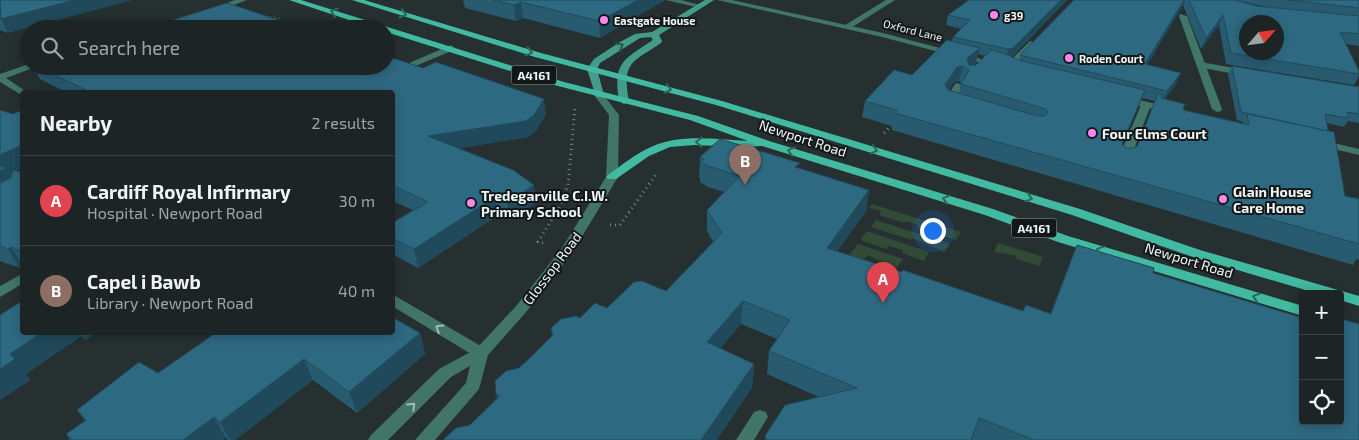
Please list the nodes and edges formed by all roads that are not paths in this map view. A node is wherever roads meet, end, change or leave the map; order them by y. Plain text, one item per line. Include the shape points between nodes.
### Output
1 (243, 0) edge
2 (293, 0) edge
3 (356, 0) edge
4 (670, 0) edge
5 (710, 0) edge
6 (721, 0) edge
7 (891, 0) edge
8 (700, 6) junction
9 (203, 13) edge
10 (1183, 16) edge
11 (359, 20) edge
12 (846, 27) junction
13 (395, 31) edge
14 (654, 34) junction
15 (1040, 34) edge
16 (451, 48) junction
17 (984, 61) junction
18 (1006, 65) junction
19 (1201, 65) junction
20 (20, 68) edge
21 (592, 69) junction
22 (395, 71) edge
23 (974, 71) edge
24 (3, 72) edge
25 (1017, 72) edge
26 (1257, 74) edge
27 (621, 77) junction
28 (958, 86) edge
29 (20, 90) edge
30 (599, 95) junction
31 (1111, 96) edge
32 (624, 101) junction
33 (1146, 105) junction
34 (964, 107) edge
35 (1217, 109) dead end
36 (1183, 113) edge
37 (614, 114) junction
38 (1313, 142) edge
39 (765, 143) junction
40 (1359, 152) edge
41 (1123, 162) edge
42 (612, 177) junction
43 (20, 279) edge
44 (1322, 290) edge
45 (0, 292) edge
46 (1344, 296) edge
47 (1359, 300) edge
48 (395, 301) edge
49 (1299, 310) edge
50 (481, 353) junction
51 (760, 417) dead end
52 (377, 440) edge
53 (424, 440) edge
54 (745, 440) edge

1 - 9 street
11 -> 2 main road, Newport Road / A4161
3 -> 21 main road, Newport Road / A4161
4 - 8 street
5 - 8 main road
6 - 12 street, Oxford Lane
7 - 12 street
8 - 14 main road
10 - 19 street
12 - 17 street, Oxford Lane
16 -> 13 main road, Newport Road / A4161
21 -> 14 main road via 597,61 623,44 638,36
14 - 27 main road via 658,40 627,64
15 - 18 street via 1014,62
16 - 22 street
16 - 30 main road, Newport Road / A4161
17 - 18 street, Oxford Lane
17 - 23 street
18 - 25 street, Oxford Lane
19 - 26 street
19 - 35 street
20 - 24 street
21 - 27 main road, Newport Road / A4161
21 - 30 main road
24 - 29 street via 1,79
27 - 32 main road
27 -> 44 main road, Newport Road / A4161 via 719,103
28 - 34 street via 948,102
30 - 32 main road, Newport Road / A4161
30 - 37 street
31 - 33 street
32 - 37 street
32 - 39 main road, Newport Road / A4161 via 694,118
33 - 36 street
33 - 41 street
37 - 42 street, Glossop Road
38 - 40 street
39 -> 42 main road via 668,145 646,153
49 -> 39 main road, Newport Road / A4161 via 1063,239 989,212
42 - 50 street, Glossop Road via 557,263
43 - 45 street
46 - 47 main road
50 -> 48 street
52 -> 50 street, Glossop Road via 445,374
50 - 53 street, Glossop Road via 473,385
51 - 54 street

